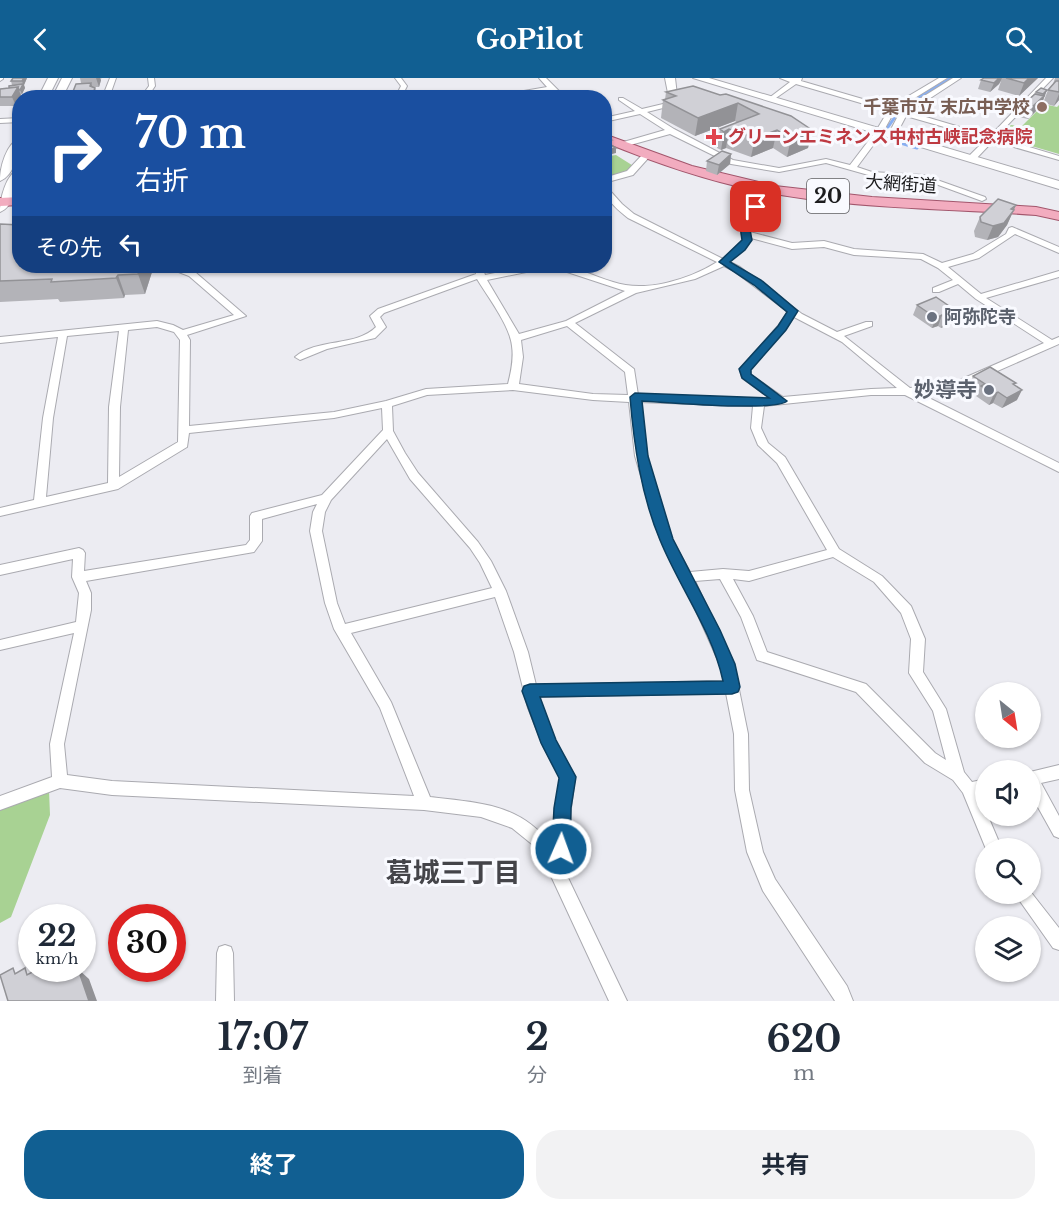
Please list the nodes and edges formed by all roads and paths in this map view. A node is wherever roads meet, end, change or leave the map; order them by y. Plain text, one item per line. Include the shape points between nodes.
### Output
1 (542, 78) edge
2 (669, 78) edge
3 (698, 78) edge
4 (783, 78) edge
5 (944, 78) edge
6 (958, 78) edge
7 (1050, 78) edge
8 (799, 80) edge
9 (554, 88) joint
10 (540, 90) edge
11 (673, 93) joint
12 (621, 99) dead end
13 (771, 99) junction
14 (898, 111) junction
15 (640, 112) junction
16 (612, 118) edge
17 (671, 131) junction
18 (885, 134) junction
19 (990, 138) junction
20 (612, 140) edge
21 (623, 145) junction
22 (647, 154) junction
23 (12, 155) edge
24 (1059, 158) edge
25 (971, 159) junction
26 (852, 168) junction
27 (0, 177) edge
28 (612, 179) edge
29 (12, 185) edge
30 (1059, 185) edge
31 (774, 190) junction
32 (612, 197) edge
33 (982, 199) dead end
34 (1, 204) edge
35 (1059, 216) edge
36 (747, 234) junction
37 (1059, 250) edge
38 (724, 262) junction
39 (941, 266) junction
40 (189, 273) edge
41 (479, 273) edge
42 (580, 273) edge
43 (1059, 274) edge
44 (958, 281) junction
45 (634, 290) junction
46 (936, 290) dead end
47 (979, 297) junction
48 (793, 311) junction
49 (569, 323) junction
50 (869, 324) dead end
51 (124, 328) junction
52 (63, 333) junction
53 (183, 333) junction
54 (837, 335) junction
55 (516, 338) junction
56 (1055, 341) edge
57 (1, 343) edge
58 (300, 357) dead end
59 (513, 387) junction
60 (908, 392) junction
61 (635, 397) junction
62 (781, 401) junction
63 (759, 403) junction
64 (387, 404) junction
65 (184, 430) junction
66 (388, 431) junction
67 (1059, 468) edge
68 (114, 486) junction
69 (326, 498) junction
70 (40, 503) junction
71 (0, 512) edge
72 (835, 552) junction
73 (0, 570) edge
74 (723, 574) junction
75 (78, 577) junction
76 (687, 577) junction
77 (500, 591) junction
78 (81, 626) junction
79 (342, 630) junction
80 (0, 645) edge
81 (732, 687) junction
82 (530, 691) junction
83 (1059, 772) edge
84 (958, 775) junction
85 (1041, 776) edge
86 (60, 781) junction
87 (975, 788) edge
88 (969, 789) junction
89 (1041, 798) edge
90 (0, 803) edge
91 (424, 803) junction
92 (1059, 831) edge
93 (989, 838) edge
94 (550, 856) junction
95 (1030, 904) edge
96 (1059, 942) edge
97 (225, 953) dead end
98 (225, 1001) edge
99 (618, 1001) edge
100 (844, 1001) edge

1 - 9 street
2 - 11 street
3 - 13 street
4 - 8 street
5 - 14 street
6 - 14 street
7 - 19 street
8 - 13 street
8 - 14 street
9 - 10 street
11 - 15 street via 675,98 670,104
12 - 15 street
13 - 18 street
14 - 18 street
14 - 18 street
14 - 19 street
15 - 16 street
15 - 17 street
17 - 21 street
17 - 26 street via 731,162 779,170 826,161
18 - 25 street
18 - 26 street
19 - 24 street
19 - 25 street
20 - 21 main road, 大網街道 / 20
21 - 22 main road, 大網街道 / 20
22 - 28 street via 630,173
22 - 31 main road, 大網街道 / 20 via 710,176
23 - 27 street
25 - 30 street
26 - 33 street via 873,174 922,177
29 - 34 street
31 - 35 main road, 大網街道 / 20
31 - 36 street via 746,217
32 - 38 street via 631,216
36 - 38 street via 741,248
36 - 39 street via 792,246 824,244 854,252 923,257
37 - 39 street via 1012,230 976,256
38 - 45 street via 687,280
38 - 48 street
39 - 44 street
40 - 53 street via 242,316
41 - 55 street
41 - 58 street via 381,311 375,316 381,327 372,336
42 - 45 street
43 - 47 street
44 - 46 street
44 - 47 street
45 - 49 street
47 - 56 street
48 - 54 street
48 - 62 street via 745,369 746,376
49 - 55 street
49 - 61 street via 630,371
50 - 54 street
51 - 52 street
51 - 53 street via 157,324
51 - 68 street via 112,428
52 - 57 street
52 - 70 street via 53,376
53 - 65 street
54 - 60 street
55 - 59 street via 518,356
56 - 60 street via 957,385
59 - 61 street
59 - 64 street via 426,392
60 - 62 street
60 - 67 street
61 - 63 street
61 - 76 street via 641,456 666,539
62 - 63 street
63 - 72 street via 756,428 763,445 781,460
64 - 65 street via 334,416
64 - 66 street
65 - 68 street via 183,444
66 - 69 street
66 - 77 street via 414,476 485,561
68 - 70 street
69 - 75 street via 256,516 256,541 250,549
69 - 79 street via 316,531 331,603
70 - 71 street
72 - 74 street via 749,576
72 - 84 street via 878,579 906,610 918,639 916,673 939,709
73 - 75 street via 79,553
74 - 76 street
74 - 84 street via 747,616 762,656 861,688 930,759
75 - 78 street via 85,593
76 - 81 street via 727,664
77 - 79 street
77 - 82 street
78 - 80 street
78 - 86 street via 57,744
79 - 91 street via 386,706
81 - 82 street
81 - 100 street via 741,734 742,790 755,852 769,885
82 - 94 street via 549,743 568,777 561,849
83 - 85 street
84 - 88 street
86 - 90 street
86 - 91 street via 112,788
87 - 88 street
88 - 93 street
89 - 92 street
91 - 94 street via 481,810 517,822
94 - 99 street
95 - 96 street
97 - 98 street

